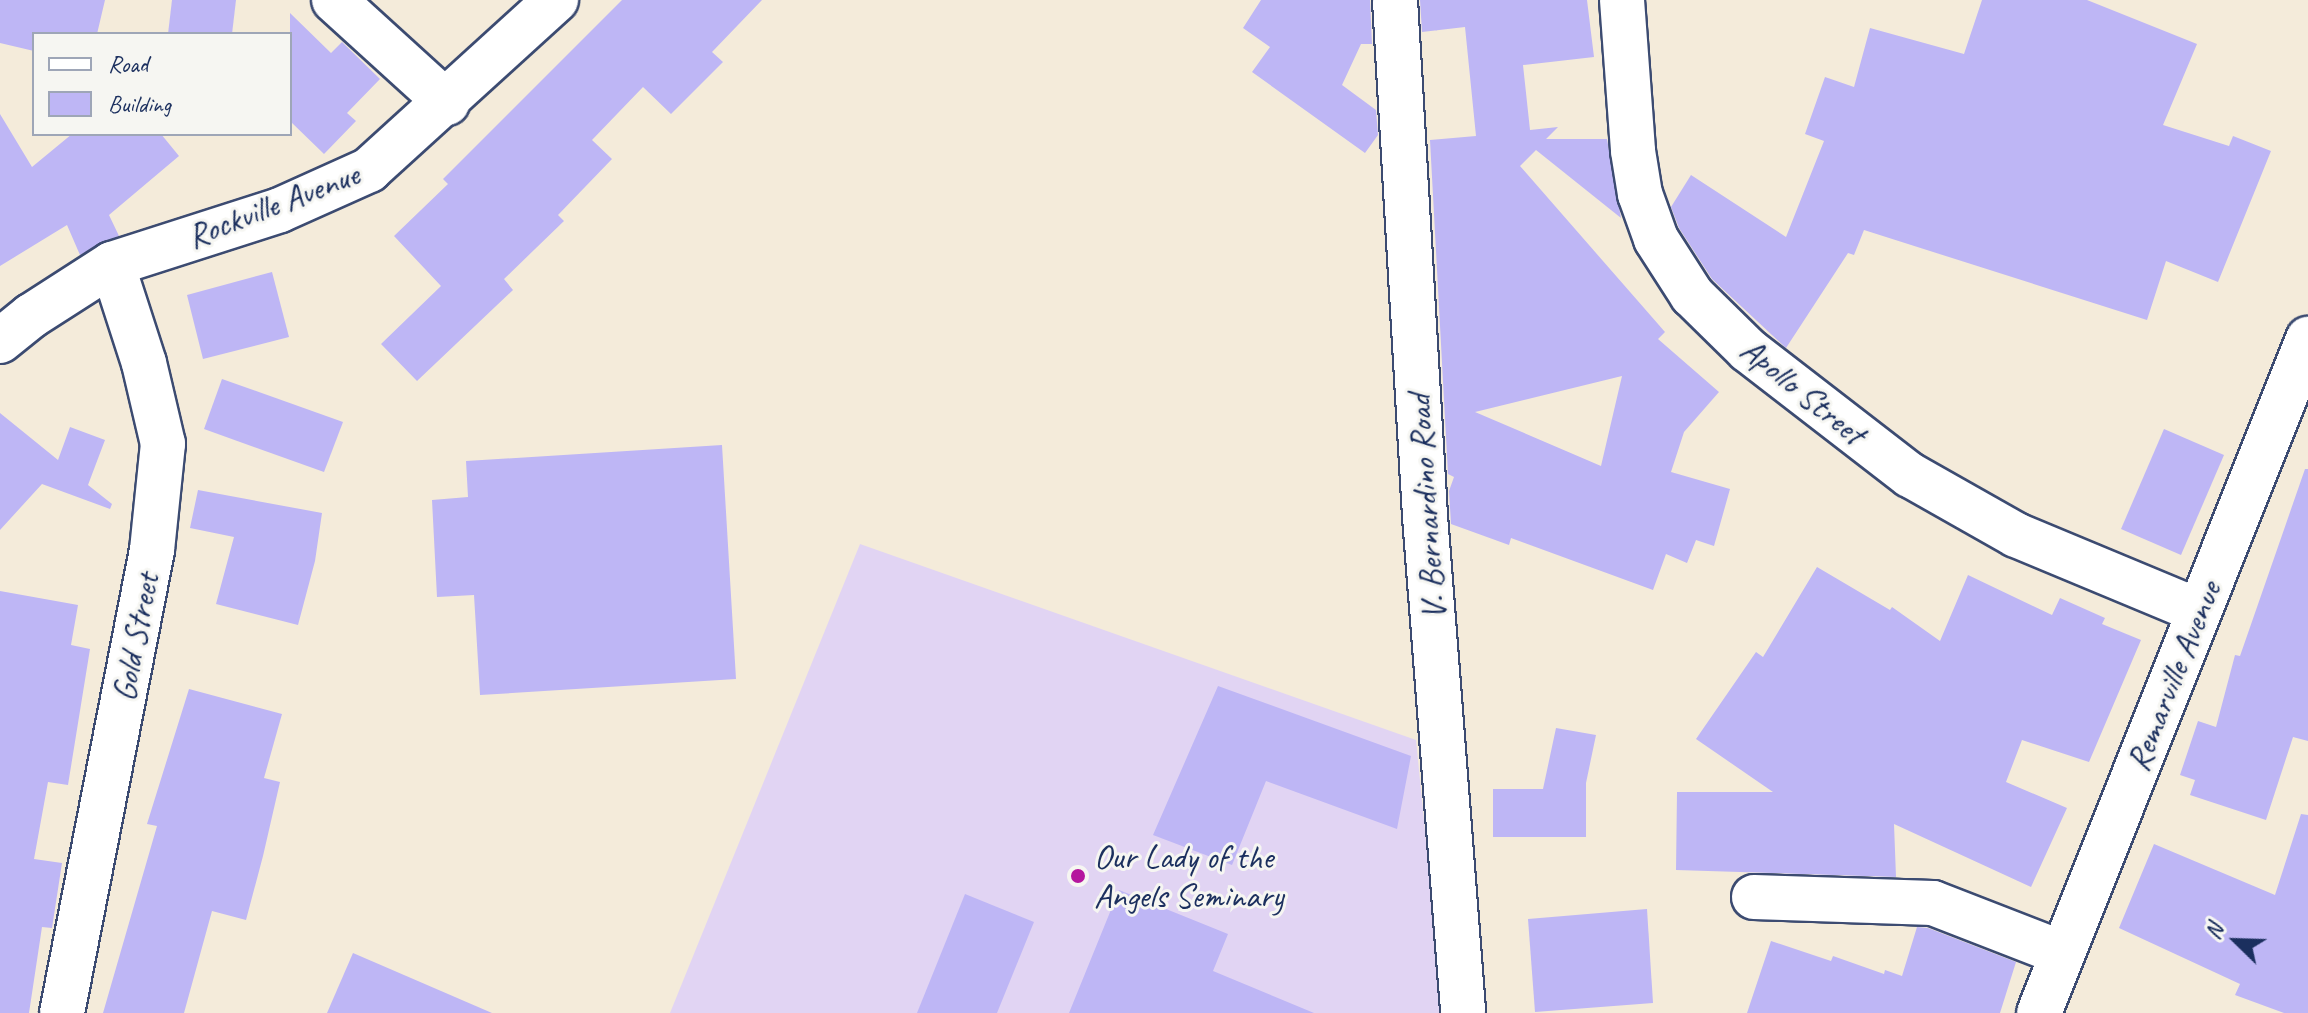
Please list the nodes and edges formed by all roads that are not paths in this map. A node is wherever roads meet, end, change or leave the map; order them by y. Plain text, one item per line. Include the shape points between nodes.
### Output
1 (334, 0) edge
2 (556, 0) edge
3 (1395, 0) edge
4 (1622, 0) edge
5 (447, 103) junction
6 (112, 264) junction
7 (2308, 339) edge
8 (0, 341) edge
9 (2199, 611) junction
10 (1754, 897) dead end
11 (2062, 953) junction
12 (62, 1013) edge
13 (1463, 1013) edge
14 (2039, 1013) edge

1 - 5 street
2 - 5 street, Rockville Avenue
3 - 13 street, V. Bernardino Road via 1425,516
4 - 9 street, Apollo Street via 1640,194 1656,239 1692,295 1748,350 1910,475 2016,535
5 - 6 street, Rockville Avenue via 369,170 280,210
6 - 8 street, Rockville Avenue
6 - 12 street, Gold Street via 163,444 152,550
7 - 9 street, Remarville Avenue
9 - 11 street, Remarville Avenue
10 - 11 street via 1933,903
11 - 14 street, Remarville Avenue

